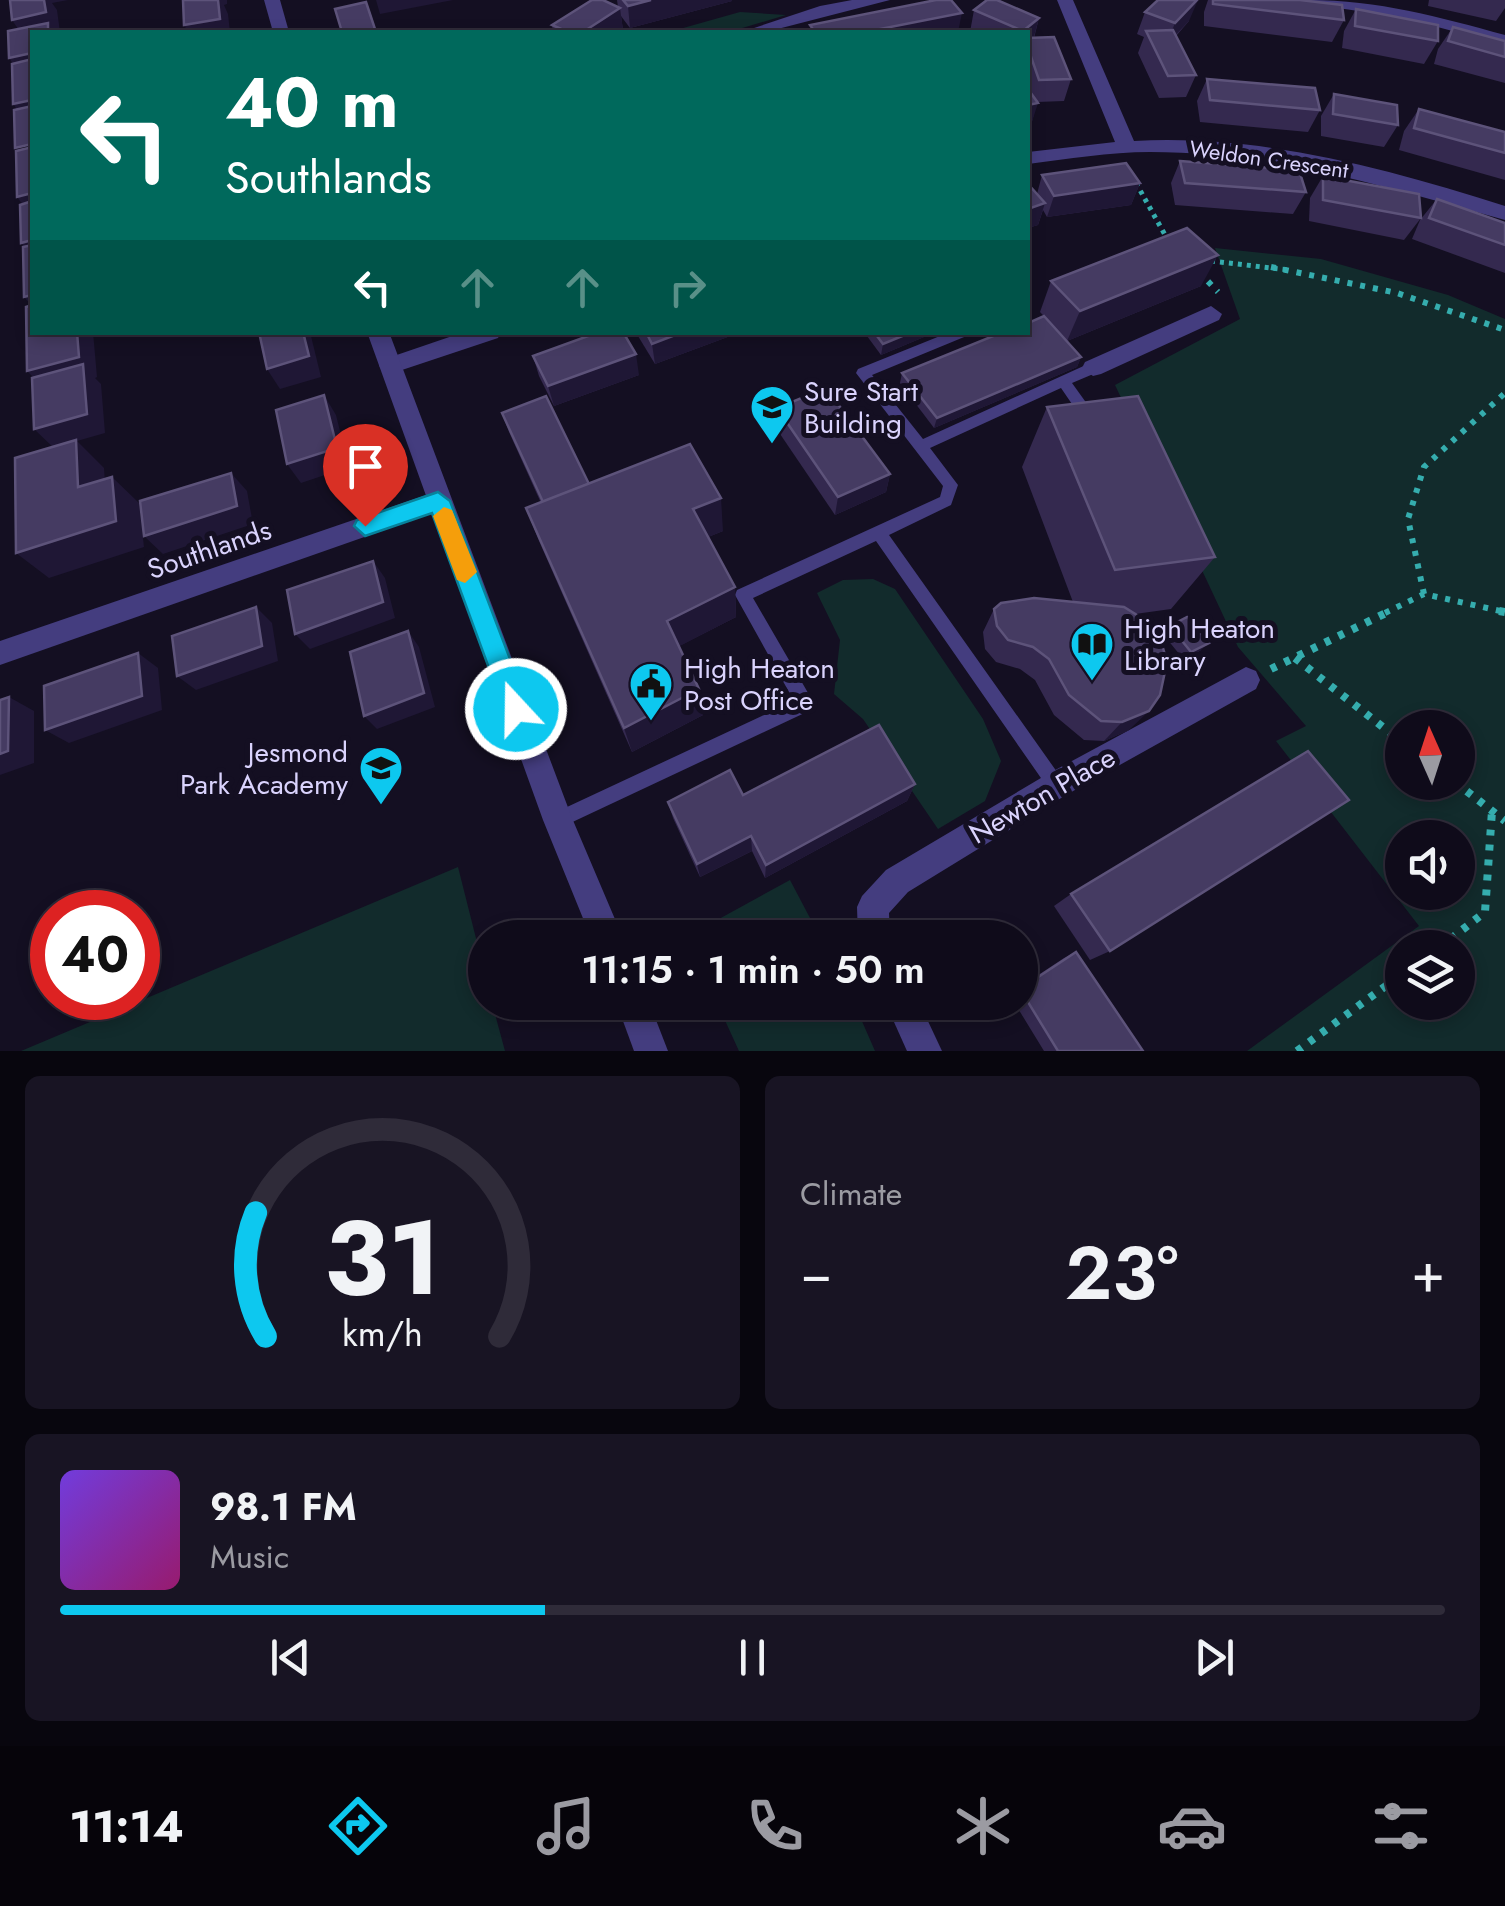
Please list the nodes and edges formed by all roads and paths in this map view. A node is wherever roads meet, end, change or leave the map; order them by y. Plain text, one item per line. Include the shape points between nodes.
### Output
1 (882, 0) edge
2 (1064, 0) edge
3 (1316, 0) edge
4 (275, 1) edge
5 (281, 30) edge
6 (757, 30) edge
7 (1505, 40) edge
8 (1127, 147) junction
9 (1030, 158) edge
10 (1505, 212) edge
11 (1175, 249) edge
12 (1211, 314) joint
13 (1505, 330) edge
14 (379, 335) edge
15 (481, 335) edge
16 (957, 335) edge
17 (390, 366) junction
18 (1093, 368) joint
19 (1064, 382) junction
20 (1505, 393) edge
21 (1102, 436) edge
22 (922, 446) junction
23 (438, 501) junction
24 (879, 533) junction
25 (1424, 594) junction
26 (1505, 612) edge
27 (0, 653) edge
28 (1294, 658) junction
29 (1246, 680) joint
30 (1385, 729) edge
31 (1056, 786) junction
32 (1475, 798) edge
33 (1492, 811) junction
34 (558, 820) junction
35 (1505, 821) edge
36 (599, 920) edge
37 (873, 920) edge
38 (1462, 930) edge
39 (1385, 986) edge
40 (639, 1020) edge
41 (910, 1020) edge
42 (651, 1051) edge
43 (926, 1051) edge
44 (1297, 1051) edge

1 - 6 street
2 - 8 street
3 - 7 street via 1401,12
4 - 5 street
8 - 9 street, Weldon Crescent
8 - 10 street, Weldon Crescent via 1244,152 1318,164 1391,177
8 - 11 path via 1137,189
12 - 13 path via 1221,299 1190,264 1244,263 1318,275 1452,308
12 - 18 street
14 - 17 street
15 - 17 street
16 - 22 lane via 863,373
17 - 23 street
18 - 19 lane
19 - 21 lane
19 - 22 lane
20 - 25 path via 1424,468 1408,520
22 - 24 lane via 951,486 946,501
23 - 27 street, Southlands
23 - 34 street
24 - 31 lane
24 - 34 lane via 743,594 805,704
25 - 26 path
25 - 28 path
28 - 29 path
28 - 30 path
29 - 31 street, Newton Place
31 - 37 street, Newton Place via 897,881 873,907
32 - 33 path
33 - 35 path
33 - 38 path via 1485,912
34 - 36 street
39 - 44 path
40 - 42 street
41 - 43 street

